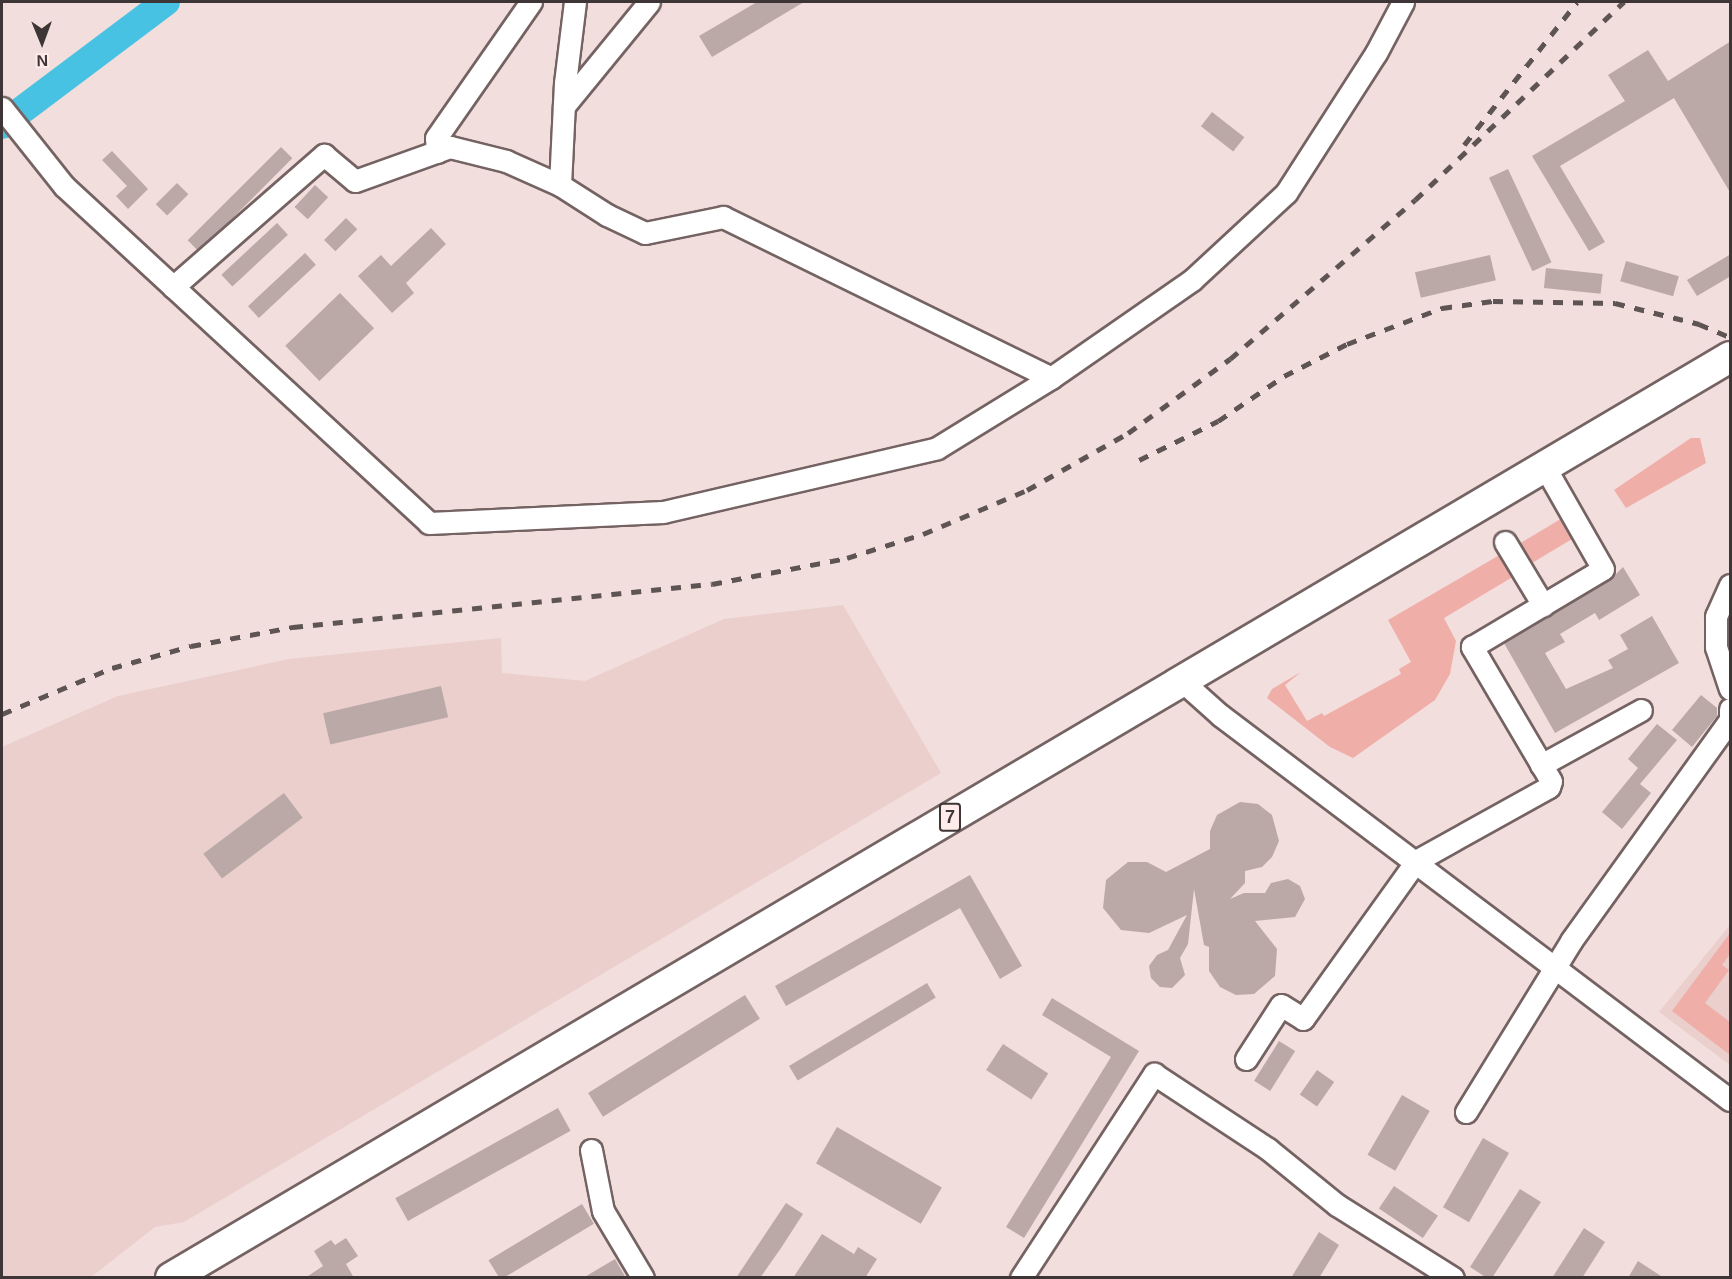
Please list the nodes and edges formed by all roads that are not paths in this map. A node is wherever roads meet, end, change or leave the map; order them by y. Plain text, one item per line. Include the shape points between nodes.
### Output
1 (531, 2) edge
2 (575, 2) edge
3 (649, 2) edge
4 (1403, 2) edge
5 (564, 106) junction
6 (2, 108) edge
7 (436, 152) junction
8 (560, 185) junction
9 (173, 286) junction
10 (1731, 357) edge
11 (1051, 378) junction
12 (1546, 469) junction
13 (1505, 542) dead end
14 (1731, 585) edge
15 (1543, 605) junction
16 (1182, 681) junction
17 (1731, 689) edge
18 (1731, 709) edge
19 (1641, 710) dead end
20 (1541, 765) junction
21 (1416, 861) junction
22 (1556, 965) junction
23 (1246, 1059) dead end
24 (1731, 1100) edge
25 (1466, 1112) dead end
26 (591, 1150) dead end
27 (176, 1276) edge
28 (643, 1278) edge
29 (1021, 1278) edge
30 (1453, 1278) edge

1 - 7 street via 435,138
2 - 5 street
3 - 5 street
4 - 11 street via 1376,53 1286,193 1192,280
5 - 8 street
6 - 9 street via 64,186
7 - 8 street via 450,147 506,161
7 - 9 street via 355,181 324,156
8 - 11 street via 607,215 645,233 723,217
9 - 11 street via 429,523 663,512 937,448
10 - 12 highway, 7
12 - 15 street via 1603,569
12 - 16 highway, 7
13 - 15 street
14 - 17 street via 1716,616 1716,647
15 - 20 street via 1472,647
16 - 21 street via 1220,715
16 - 27 highway, 7
18 - 22 street via 1730,720
19 - 20 street
20 - 21 street via 1551,781 1549,787
21 - 22 street
21 - 23 street via 1303,1019 1281,1005
22 - 24 street
22 - 25 street
26 - 28 street via 603,1211
29 - 30 street via 1154,1074 1268,1149 1337,1205

